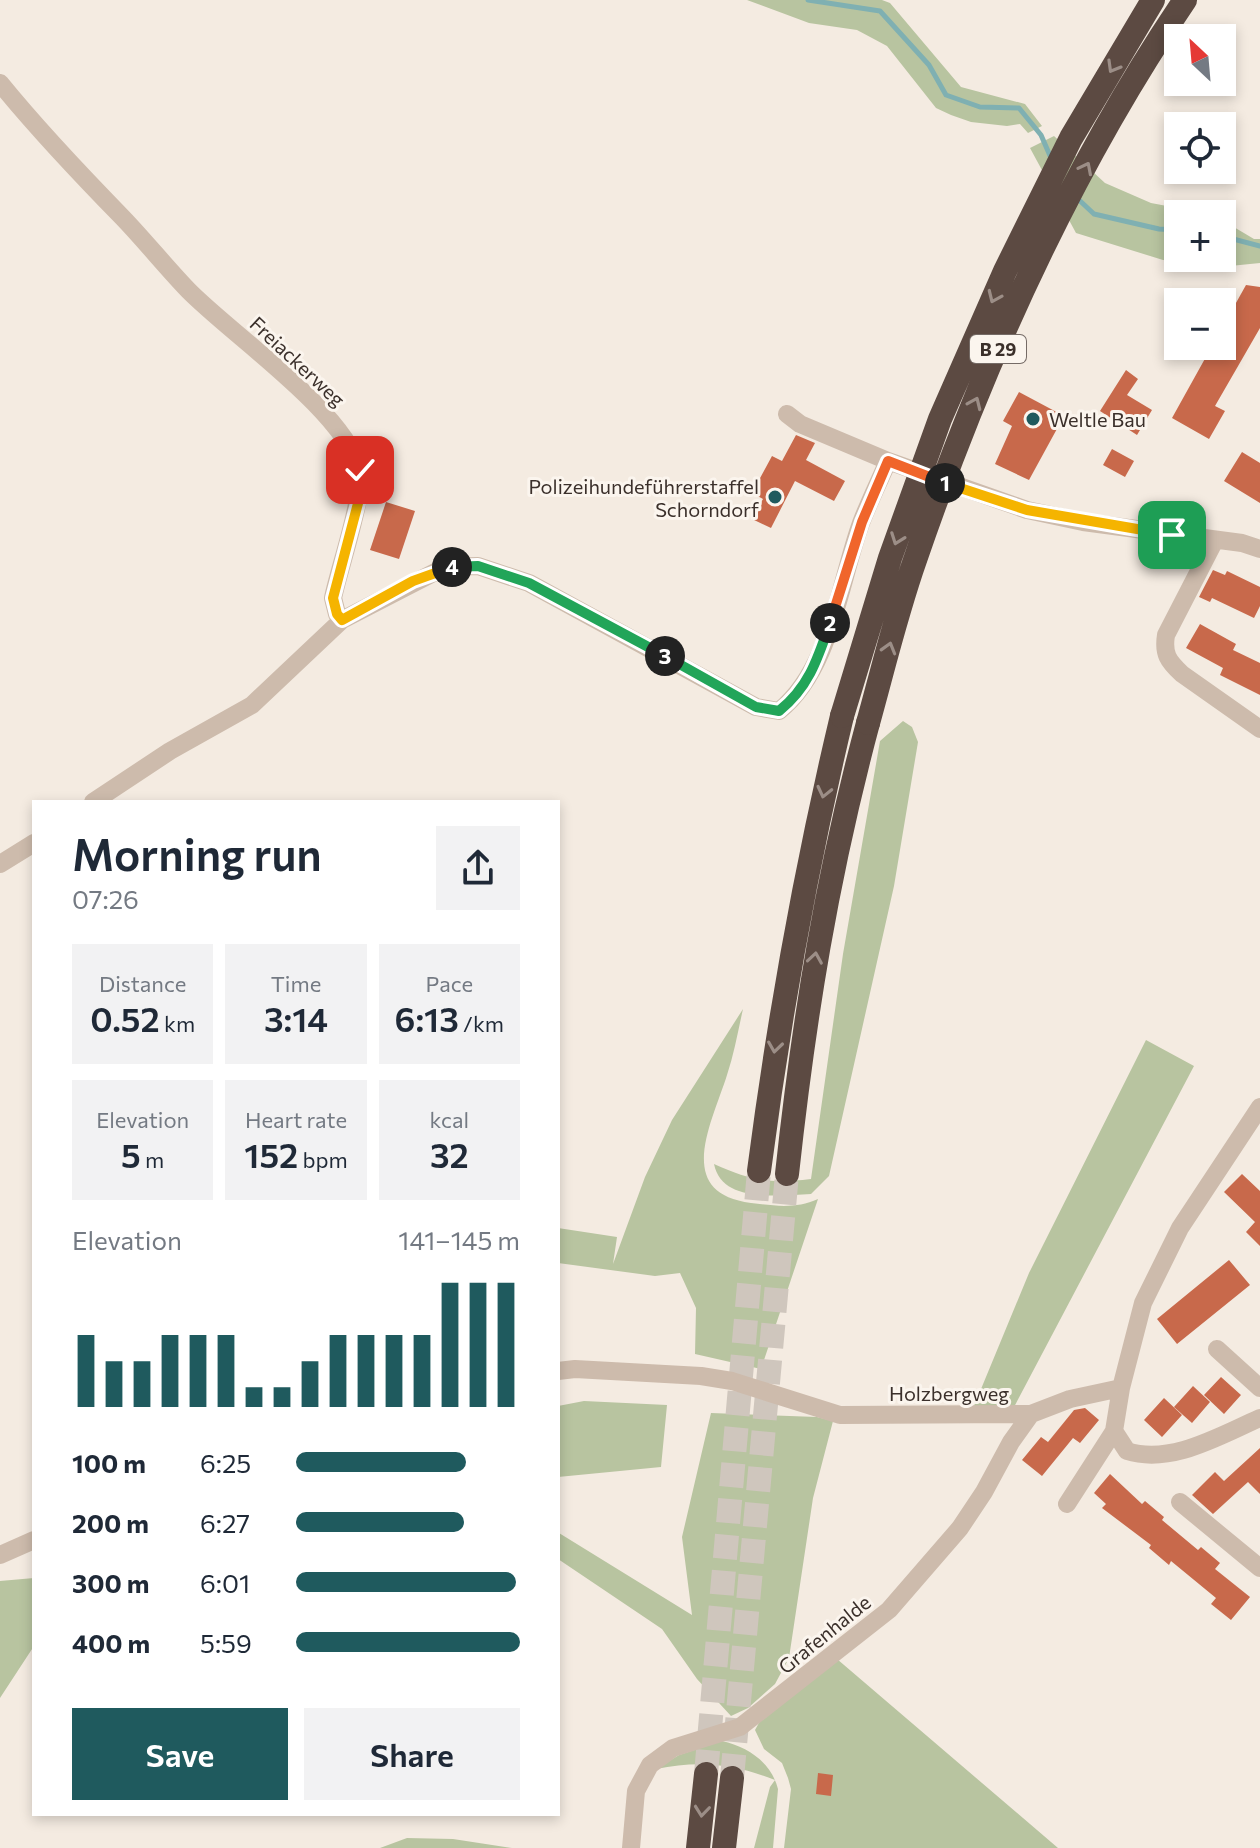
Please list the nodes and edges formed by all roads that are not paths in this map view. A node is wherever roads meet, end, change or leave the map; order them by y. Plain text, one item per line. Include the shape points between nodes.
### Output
1 (1153, 0) edge
2 (1185, 0) edge
3 (0, 83) edge
4 (787, 414) dead end
5 (888, 461) junction
6 (1215, 540) junction
7 (1260, 549) edge
8 (342, 620) junction
9 (1260, 729) edge
10 (96, 800) edge
11 (32, 844) edge
12 (0, 864) edge
13 (1260, 1107) edge
14 (759, 1171) tunnel mouth
15 (787, 1174) tunnel mouth
16 (1217, 1349) dead end
17 (560, 1371) edge
18 (1121, 1388) junction
19 (1260, 1388) edge
20 (1031, 1414) junction
21 (994, 1416) junction
22 (1260, 1418) edge
23 (1114, 1431) junction
24 (1011, 1442) junction
25 (1180, 1502) dead end
26 (1067, 1504) dead end
27 (32, 1541) edge
28 (0, 1555) edge
29 (1260, 1568) edge
30 (706, 1774) tunnel mouth
31 (732, 1778) tunnel mouth
32 (631, 1848) edge
33 (698, 1848) edge
34 (724, 1848) edge

1 -> 14 highway, B 29, bridge via 1071,138 1005,271 946,406 890,558 842,716 811,845 775,1042
15 -> 2 highway, B 29, bridge via 801,1039 839,831 914,563 963,430 1029,278 1101,138
3 - 8 street, Freiackerweg via 60,156 189,291 322,411 351,447 361,492 333,598
4 - 5 street
5 - 6 street via 1027,510
5 - 8 street via 862,522 814,672 779,711 756,707 529,583 478,566 445,567
6 - 7 street
6 - 9 street via 1166,635 1164,650 1170,663
8 - 10 street via 252,705
11 - 12 street
13 - 18 street via 1180,1228 1143,1303
16 - 19 street
17 - 21 street, Holzbergweg via 701,1376 840,1415
18 - 20 street, Holzbergweg
18 - 23 street
20 - 21 street, Holzbergweg
20 - 24 street, Grafenhalde
21 - 24 street
22 - 23 street via 1199,1445 1148,1457 1127,1451
23 - 26 street
24 - 32 street, Grafenhalde via 960,1528 889,1610 740,1727 673,1748 650,1765 636,1791
25 - 29 street
27 - 28 street
30 -> 33 highway
31 - 34 highway

